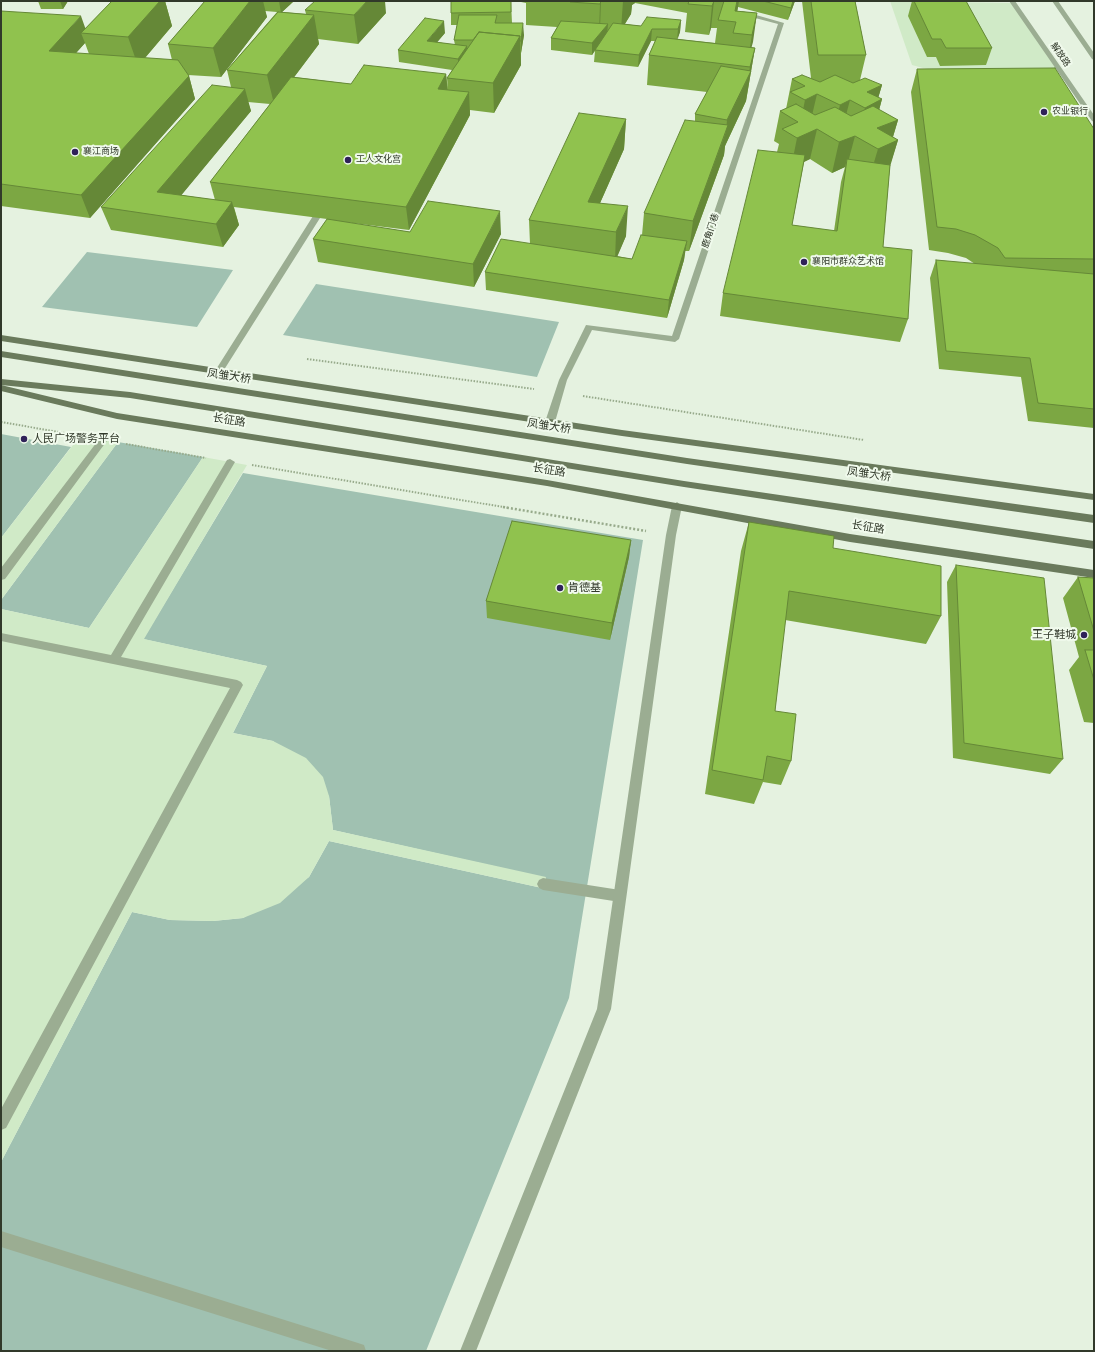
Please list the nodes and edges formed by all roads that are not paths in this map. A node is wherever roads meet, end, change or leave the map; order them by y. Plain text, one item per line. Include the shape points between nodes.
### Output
1 (1012, 1) edge
2 (1055, 1) edge
3 (736, 11) edge
4 (1094, 58) edge
5 (1094, 120) edge
6 (316, 218) edge
7 (1, 338) edge
8 (1, 354) edge
9 (219, 372) junction
10 (1, 382) edge
11 (1, 388) edge
12 (550, 422) junction
13 (103, 440) road end
14 (230, 462) road end
15 (1094, 497) edge
16 (677, 506) junction
17 (1094, 520) edge
18 (1094, 545) edge
19 (1094, 574) edge
20 (1, 576) edge
21 (1, 637) edge
22 (114, 660) junction
23 (543, 884) dead end
24 (620, 896) junction
25 (1, 1123) edge
26 (1, 1239) edge
27 (358, 1351) edge
28 (468, 1351) edge

1 - 5 street, 解放路
2 - 4 street
3 - 12 street, 鹿角门巷 via 781,23 675,340 589,327 563,380
6 - 9 street
7 - 9 main road
8 - 17 main road, 凤雏大桥 via 687,461
9 - 12 main road
10 - 18 main road via 130,395 684,484
11 - 16 main road, 长征路 via 117,416 547,482
12 - 15 main road
13 - 20 street
14 - 22 street
16 - 19 main road, 长征路 via 850,538
16 - 24 street
21 - 22 street
22 - 25 street via 237,685
23 - 24 street
24 - 28 street via 604,1009
26 - 27 street

